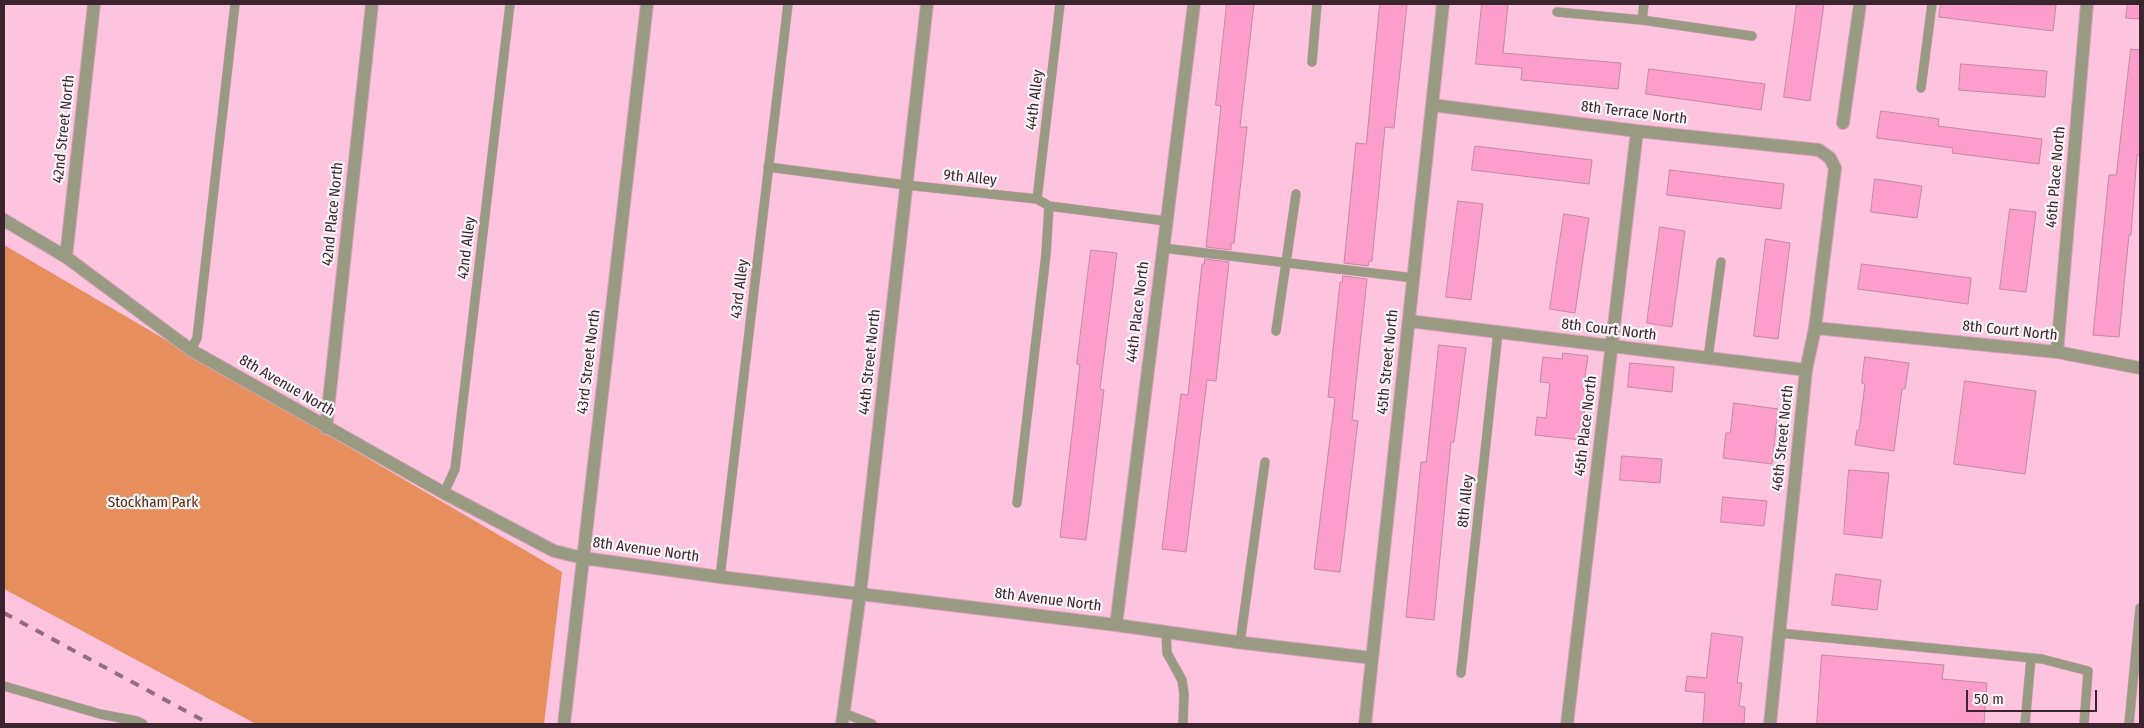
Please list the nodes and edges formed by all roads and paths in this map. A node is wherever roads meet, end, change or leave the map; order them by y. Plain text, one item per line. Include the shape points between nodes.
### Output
1 (94, 4) edge
2 (235, 4) edge
3 (372, 4) edge
4 (510, 4) edge
5 (647, 4) edge
6 (788, 4) edge
7 (927, 4) edge
8 (1060, 4) edge
9 (1194, 4) edge
10 (1317, 4) edge
11 (1443, 4) edge
12 (1644, 4) edge
13 (1860, 4) edge
14 (1932, 4) edge
15 (2088, 4) edge
16 (1557, 12) dead end
17 (1642, 20) junction
18 (1752, 36) dead end
19 (1312, 62) dead end
20 (1921, 88) dead end
21 (1432, 105) junction
22 (1842, 123) dead end
23 (1637, 131) junction
24 (1830, 158) joint
25 (768, 167) junction
26 (906, 185) junction
27 (1296, 194) dead end
28 (1037, 199) junction
29 (1049, 206) junction
30 (4, 220) edge
31 (1166, 221) junction
32 (1163, 248) junction
33 (66, 257) junction
34 (1720, 262) dead end
35 (1286, 263) junction
36 (1414, 278) junction
37 (1409, 321) junction
38 (1815, 328) junction
39 (1276, 331) dead end
40 (1498, 332) junction
41 (1612, 346) junction
42 (191, 350) junction
43 (2057, 352) junction
44 (1708, 358) junction
45 (2140, 368) edge
46 (1806, 370) junction
47 (326, 428) junction
48 (1265, 462) dead end
49 (444, 493) junction
50 (1017, 503) dead end
51 (582, 558) junction
52 (720, 577) junction
53 (860, 594) junction
54 (2140, 608) edge
55 (1116, 625) junction
56 (1166, 632) junction
57 (1779, 633) junction
58 (1240, 643) junction
59 (1372, 658) junction
60 (2031, 658) junction
61 (1461, 673) dead end
62 (4, 686) edge
63 (843, 718) edge
64 (144, 724) edge
65 (564, 724) edge
66 (872, 724) edge
67 (1183, 724) edge
68 (1365, 724) edge
69 (1567, 724) edge
70 (1770, 724) edge
71 (2025, 724) edge
72 (2084, 724) edge
73 (2129, 724) edge

1 - 33 street, 42nd Street North
2 - 42 lane via 197,338
3 - 47 street, 42nd Place North
4 - 49 lane, 42nd Alley via 455,470
5 - 51 street, 43rd Street North
6 - 25 lane, 43rd Alley
7 - 26 street, 44th Street North
8 - 28 lane, 44th Alley
9 - 31 street, 44th Place North
10 - 19 lane
11 - 21 street, 45th Street North
12 - 17 lane
13 - 22 street
14 - 20 lane
15 - 43 street, 46th Place North
16 - 17 lane
17 - 18 lane
21 - 23 street, 8th Terrace North
21 - 36 street, 45th Street North
23 - 24 street, 8th Terrace North via 1819,150
23 - 41 street, 45th Place North
24 - 38 street, 46th Street North via 1835,168
25 - 26 lane, 9th Alley
25 - 52 lane, 43rd Alley
26 - 28 lane, 9th Alley
26 - 53 street, 44th Street North
27 - 35 lane
28 - 29 lane, 9th Alley
29 - 31 lane, 9th Alley
29 - 50 lane
30 - 33 street, 8th Avenue North
31 - 32 street, 44th Place North
32 - 35 lane
32 - 55 street, 44th Place North
33 - 42 street, 8th Avenue North
34 - 44 lane
35 - 36 lane
35 - 39 lane
36 - 37 street, 45th Street North
37 - 40 street, 8th Court North
37 - 59 street, 45th Street North
38 - 43 street, 8th Court North
38 - 46 street, 46th Street North
40 - 41 street, 8th Court North
40 - 61 lane, 8th Alley
41 - 44 street, 8th Court North
41 - 69 street, 45th Place North
42 - 47 street, 8th Avenue North
43 - 45 street, 8th Court North
44 - 46 street, 8th Court North
46 - 57 street, 46th Street North
47 - 49 street, 8th Avenue North
48 - 58 lane
49 - 51 street, 8th Avenue North via 554,551
51 - 52 street, 8th Avenue North
51 - 65 street, 43rd Street North
52 - 53 street, 8th Avenue North
53 - 55 street, 8th Avenue North
53 - 63 street, 44th Street North
54 - 73 lane
55 - 56 street, 8th Avenue North
56 - 58 street, 8th Avenue North
56 - 67 lane via 1167,652 1182,680
57 - 60 lane
57 - 70 street, 46th Street North
58 - 59 street, 8th Avenue North
59 - 68 street, 45th Street North
60 - 71 lane
60 - 72 lane via 2088,671
62 - 64 lane
63 - 66 lane

